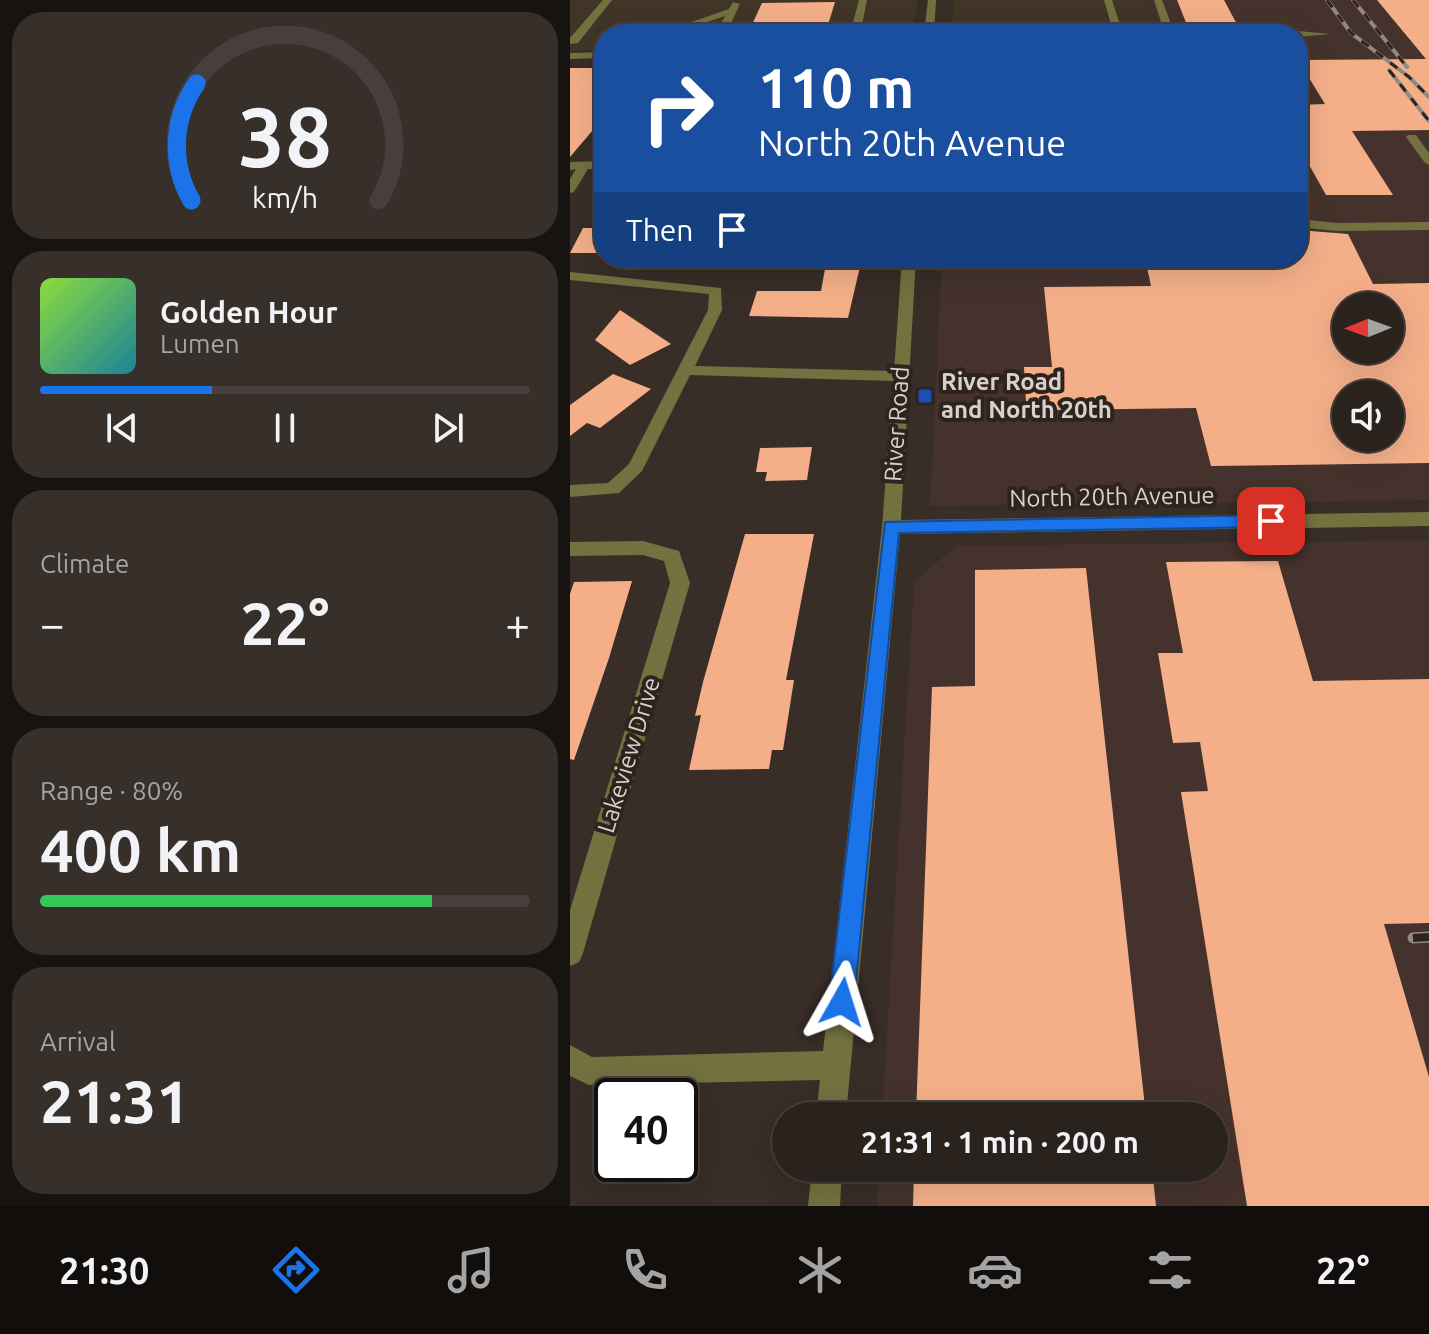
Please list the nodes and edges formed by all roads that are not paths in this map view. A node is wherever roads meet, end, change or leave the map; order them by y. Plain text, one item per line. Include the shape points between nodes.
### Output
1 (608, 0) edge
2 (737, 0) edge
3 (863, 0) edge
4 (932, 0) edge
5 (1108, 0) edge
6 (1158, 0) edge
7 (732, 11) junction
8 (692, 24) edge
9 (726, 24) edge
10 (857, 24) edge
11 (930, 24) edge
12 (1115, 24) edge
13 (1166, 24) edge
14 (1308, 34) edge
15 (1326, 34) dead end
16 (570, 41) edge
17 (594, 55) edge
18 (570, 56) edge
19 (1412, 137) dead end
20 (1429, 161) edge
21 (585, 165) junction
22 (594, 165) edge
23 (570, 166) edge
24 (570, 189) edge
25 (1308, 224) edge
26 (1429, 226) edge
27 (908, 268) edge
28 (570, 276) edge
29 (683, 370) junction
30 (900, 376) junction
31 (570, 491) edge
32 (1429, 519) edge
33 (891, 527) junction
34 (570, 549) edge
35 (570, 953) edge
36 (570, 1059) edge
37 (835, 1065) junction
38 (832, 1102) edge
39 (826, 1182) edge
40 (824, 1206) edge

1 - 16 street
2 - 7 street
3 - 10 street
4 - 11 street
5 - 12 street
6 - 13 street
7 - 8 street
7 - 9 street
14 - 15 street
17 - 18 street
19 - 20 street
21 - 22 street
21 - 23 street
21 - 24 street
25 - 26 street
27 - 30 street, River Road
28 - 29 street via 716,291 715,310
29 - 30 street
29 - 31 street via 636,467 613,489
30 - 33 street, River Road
32 - 33 street, North 20th Avenue
33 - 37 street, River Road
34 - 35 street, Lakeview Drive via 643,548 672,556 680,583
36 - 37 street via 589,1071
37 - 38 street, River Road
39 - 40 street

